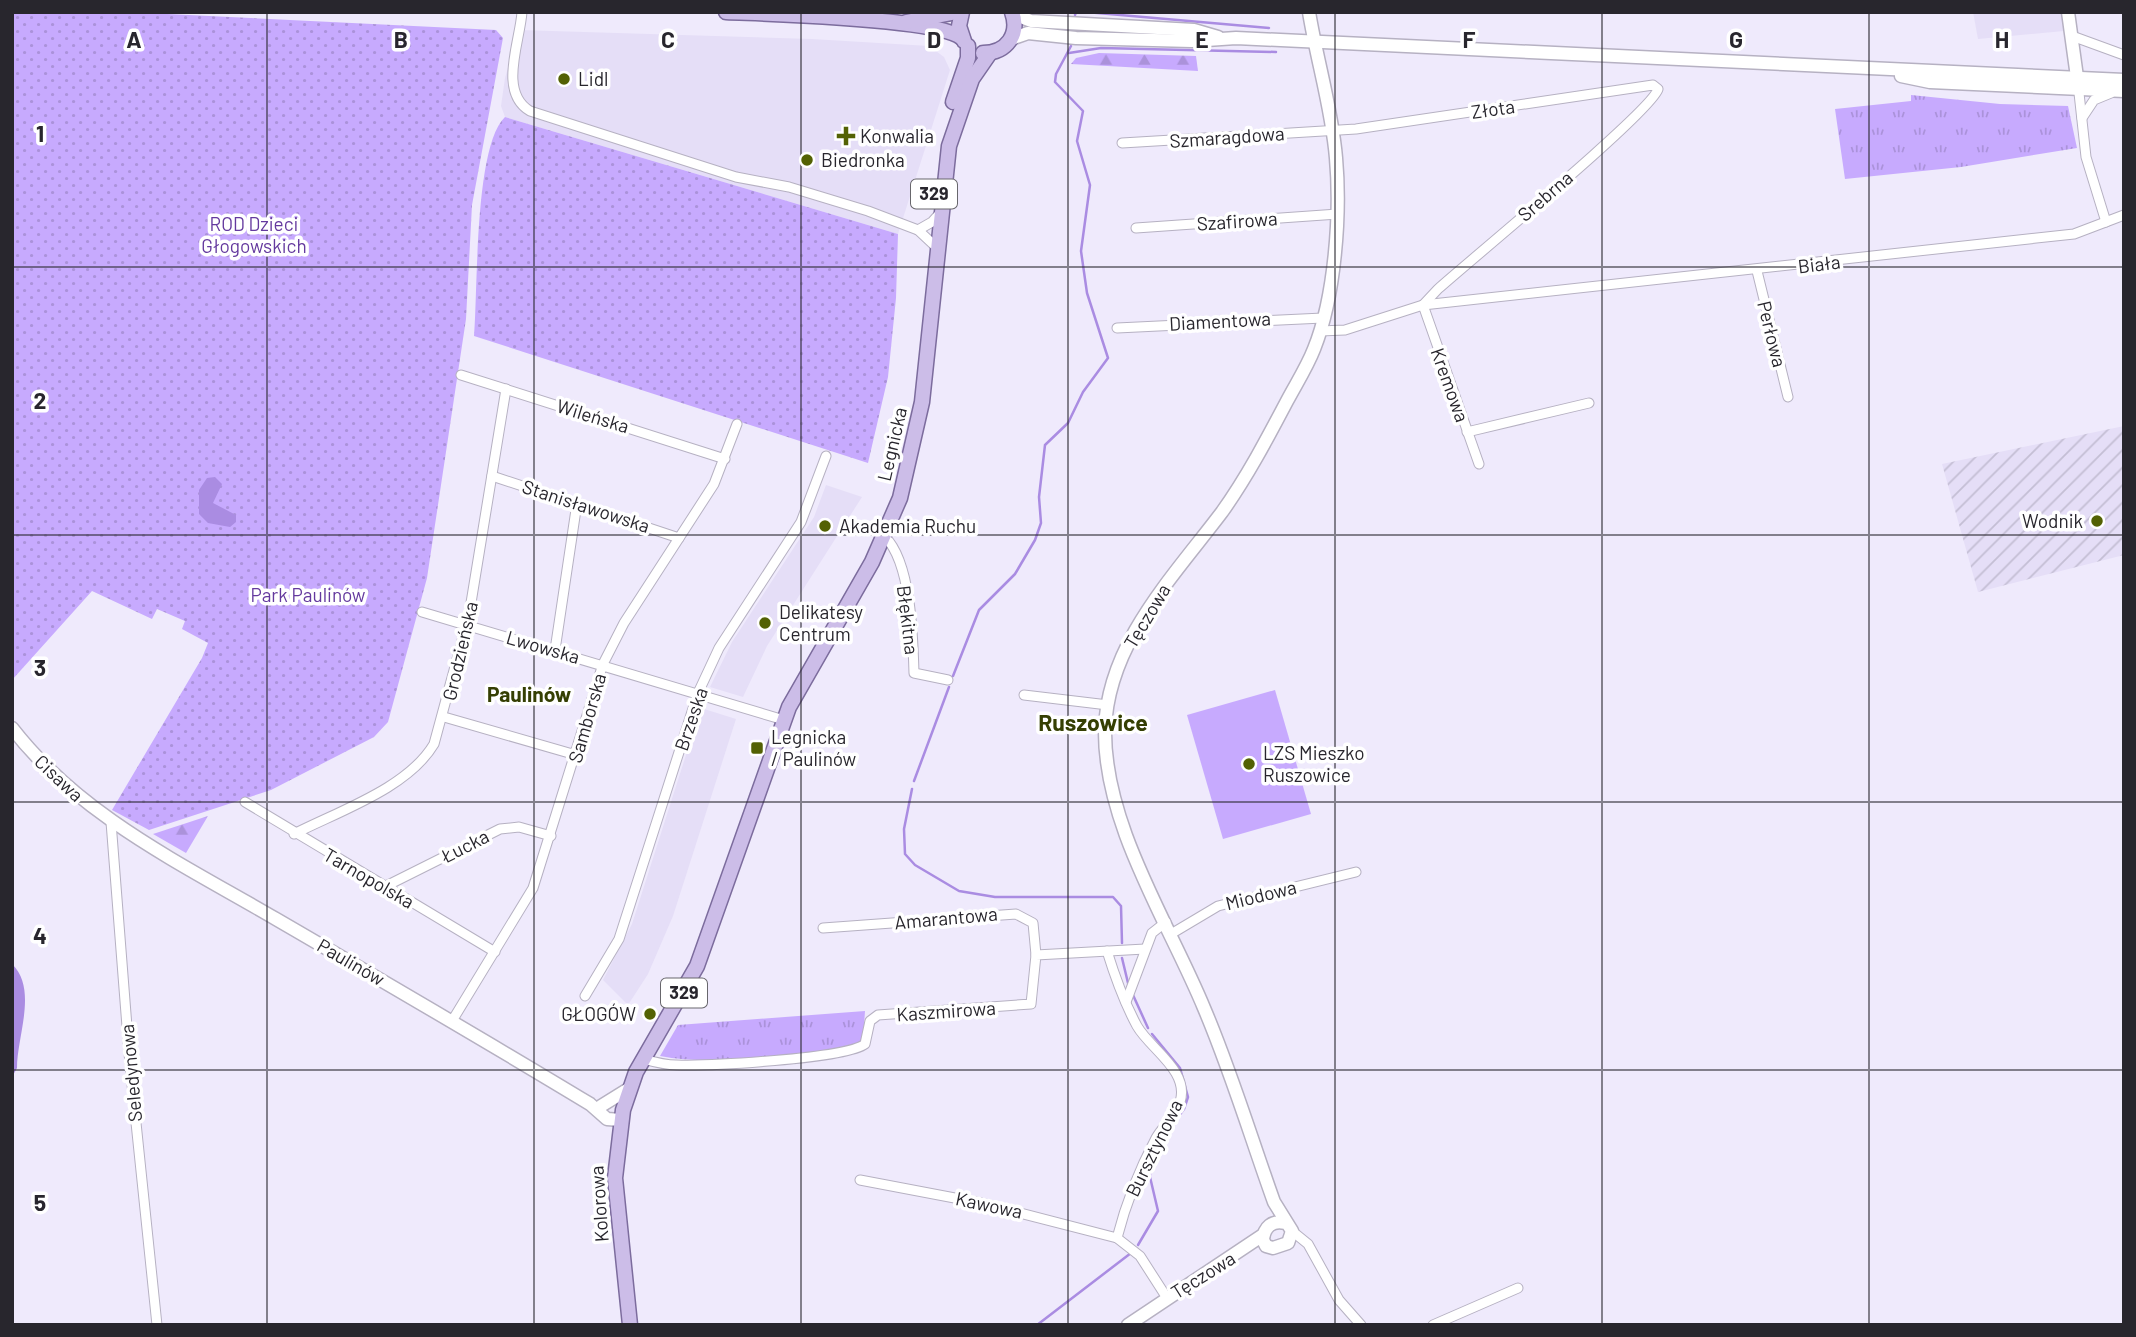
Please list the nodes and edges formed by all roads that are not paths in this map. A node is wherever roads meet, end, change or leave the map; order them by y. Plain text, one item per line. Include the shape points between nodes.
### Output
1 (522, 12) edge
2 (726, 12) edge
3 (959, 12) edge
4 (1309, 12) edge
5 (2068, 12) edge
6 (1013, 13) edge
7 (906, 22) junction
8 (2072, 36) junction
9 (1218, 38) junction
10 (1012, 39) junction
11 (965, 42) junction
12 (1314, 42) junction
13 (990, 53) junction
14 (2124, 55) edge
15 (2078, 83) junction
16 (1653, 85) joint
17 (2122, 88) edge
18 (2082, 118) junction
19 (1333, 130) junction
20 (1122, 144) dead end
21 (942, 209) junction
22 (1338, 214) junction
23 (2124, 215) edge
24 (932, 222) junction
25 (2106, 222) junction
26 (1136, 228) dead end
27 (918, 230) junction
28 (934, 252) junction
29 (1757, 271) junction
30 (1423, 306) junction
31 (1323, 318) junction
32 (1117, 328) dead end
33 (1320, 331) junction
34 (461, 375) dead end
35 (506, 389) junction
36 (1788, 397) dead end
37 (1589, 402) dead end
38 (737, 424) dead end
39 (1467, 432) junction
40 (826, 456) dead end
41 (725, 459) junction
42 (1479, 464) dead end
43 (492, 475) junction
44 (577, 503) junction
45 (885, 537) junction
46 (679, 538) junction
47 (422, 612) dead end
48 (467, 625) junction
49 (555, 650) junction
50 (603, 664) junction
51 (948, 680) dead end
52 (698, 693) junction
53 (1024, 695) dead end
54 (1108, 705) junction
55 (444, 717) junction
56 (780, 718) junction
57 (12, 728) edge
58 (576, 755) junction
59 (245, 802) dead end
60 (111, 821) junction
61 (294, 834) junction
62 (551, 836) junction
63 (1356, 872) dead end
64 (384, 887) junction
65 (823, 928) dead end
66 (1169, 928) junction
67 (1145, 949) junction
68 (1107, 951) junction
69 (495, 952) junction
70 (1036, 955) junction
71 (586, 996) dead end
72 (1126, 1002) junction
73 (452, 1021) junction
74 (643, 1059) junction
75 (630, 1088) junction
76 (596, 1105) junction
77 (621, 1120) junction
78 (860, 1180) dead end
79 (1274, 1202) junction
80 (1288, 1227) junction
81 (1266, 1235) junction
82 (1117, 1238) junction
83 (626, 1285) junction
84 (1518, 1288) dead end
85 (1167, 1298) junction
86 (157, 1325) edge
87 (630, 1325) edge
88 (637, 1325) edge
89 (1128, 1325) edge
90 (1362, 1325) edge
91 (1433, 1325) edge

1 - 27 street via 513,89 530,111 736,177 853,206
2 - 7 main road
3 - 7 main road
3 - 11 main road, Legnicka
4 - 12 street, Tęczowa
5 - 8 street
6 - 9 street via 1033,21 1194,30
6 - 10 main road
7 - 11 main road via 952,32
8 - 14 street
8 - 15 street
9 - 10 street via 1076,38 1028,33
9 - 12 street
10 - 13 main road
11 - 13 main road via 978,52
11 - 24 main road, Legnicka / 329 via 967,62 941,141
12 - 15 street
12 - 19 street, Tęczowa
13 - 21 main road, Legnicka / 329 via 978,67 954,127
15 - 17 street
15 - 18 street
16 - 19 street, Złota
16 - 30 street, Srebrna via 1659,92 1646,106
17 - 18 street via 2094,100
18 - 25 street via 2091,183
19 - 20 street, Szmaragdowa
19 - 22 street, Tęczowa
21 - 24 street
21 - 28 main road, Legnicka / 329
22 - 26 street, Szafirowa
22 - 31 street, Tęczowa
23 - 25 street, Biała
24 - 27 street
24 - 28 main road, Legnicka / 329
25 - 29 street, Biała via 2074,234
27 - 28 street
28 - 45 main road, Legnicka / 329 via 916,434
29 - 30 street, Biała
29 - 36 street, Perłowa
30 - 33 street, Biała via 1345,330
30 - 39 street, Kremowa
31 - 32 street, Diamentowa
31 - 33 street, Tęczowa
33 - 54 street, Tęczowa via 1307,365 1241,484 1135,631
34 - 35 street, Wileńska
35 - 41 street, Wileńska
35 - 43 street, Grodzieńska
37 - 39 street
38 - 41 street, Samborska
39 - 42 street, Kremowa
40 - 52 street, Brzeska via 801,522 719,648
41 - 46 street, Samborska
43 - 44 street, Stanisławowska
43 - 48 street, Grodzieńska
44 - 46 street, Stanisławowska
44 - 49 street
45 - 51 street, Błękitna via 897,552 907,595 914,673
45 - 56 main road, Legnicka / 329 via 836,623 796,674
46 - 50 street, Samborska via 624,622
47 - 48 street, Lwowska
48 - 49 street, Lwowska
48 - 55 street, Grodzieńska
49 - 50 street, Lwowska
50 - 52 street, Lwowska
50 - 58 street, Samborska
52 - 56 street, Lwowska
52 - 71 street, Brzeska via 619,939
53 - 54 street
54 - 66 street, Tęczowa via 1105,743 1115,800
55 - 58 street
55 - 61 street, Grodzieńska via 426,757 406,776
56 - 74 main road, Legnicka / 329 via 692,978
57 - 60 street, Cisawa via 52,774
58 - 62 street, Samborska
59 - 61 street, Tarnopolska
60 - 73 street, Paulinów
60 - 86 street, Seledynowa
61 - 64 street, Tarnopolska
62 - 64 street, Łucka via 519,827 500,829
62 - 69 street, Samborska via 530,895
63 - 66 street, Miodowa via 1218,906
64 - 69 street, Tarnopolska
65 - 70 street, Amarantowa via 1016,914 1033,923
66 - 67 street via 1152,933
66 - 79 street, Tęczowa via 1205,1010
67 - 68 street
67 - 72 street
68 - 70 street
68 - 72 street, Bursztynowa
69 - 73 street, Samborska
70 - 74 street, Kaszmirowa via 1031,1004 878,1015 870,1021 866,1044 852,1052 675,1065
72 - 82 street, Bursztynowa via 1141,1031 1176,1074 1181,1097 1135,1182
73 - 76 street, Paulinów
74 - 75 main road, Legnicka / 329
75 - 76 street
75 - 77 main road, Legnicka / 329
76 - 77 street, Paulinów via 607,1119
77 - 83 main road, Kolorowa / 329 via 615,1178
78 - 82 street, Kawowa via 981,1203
79 - 80 street, Tęczowa
79 - 81 street, Tęczowa
80 - 81 street
80 - 81 street, Tęczowa via 1292,1237 1281,1247 1273,1248
80 - 90 street via 1308,1244 1339,1300
81 - 85 street, Tęczowa
82 - 85 street via 1140,1256
83 - 87 main road, Kolorowa / 329
83 - 88 main road, Kolorowa / 329
84 - 91 street
85 - 89 street, Tęczowa

